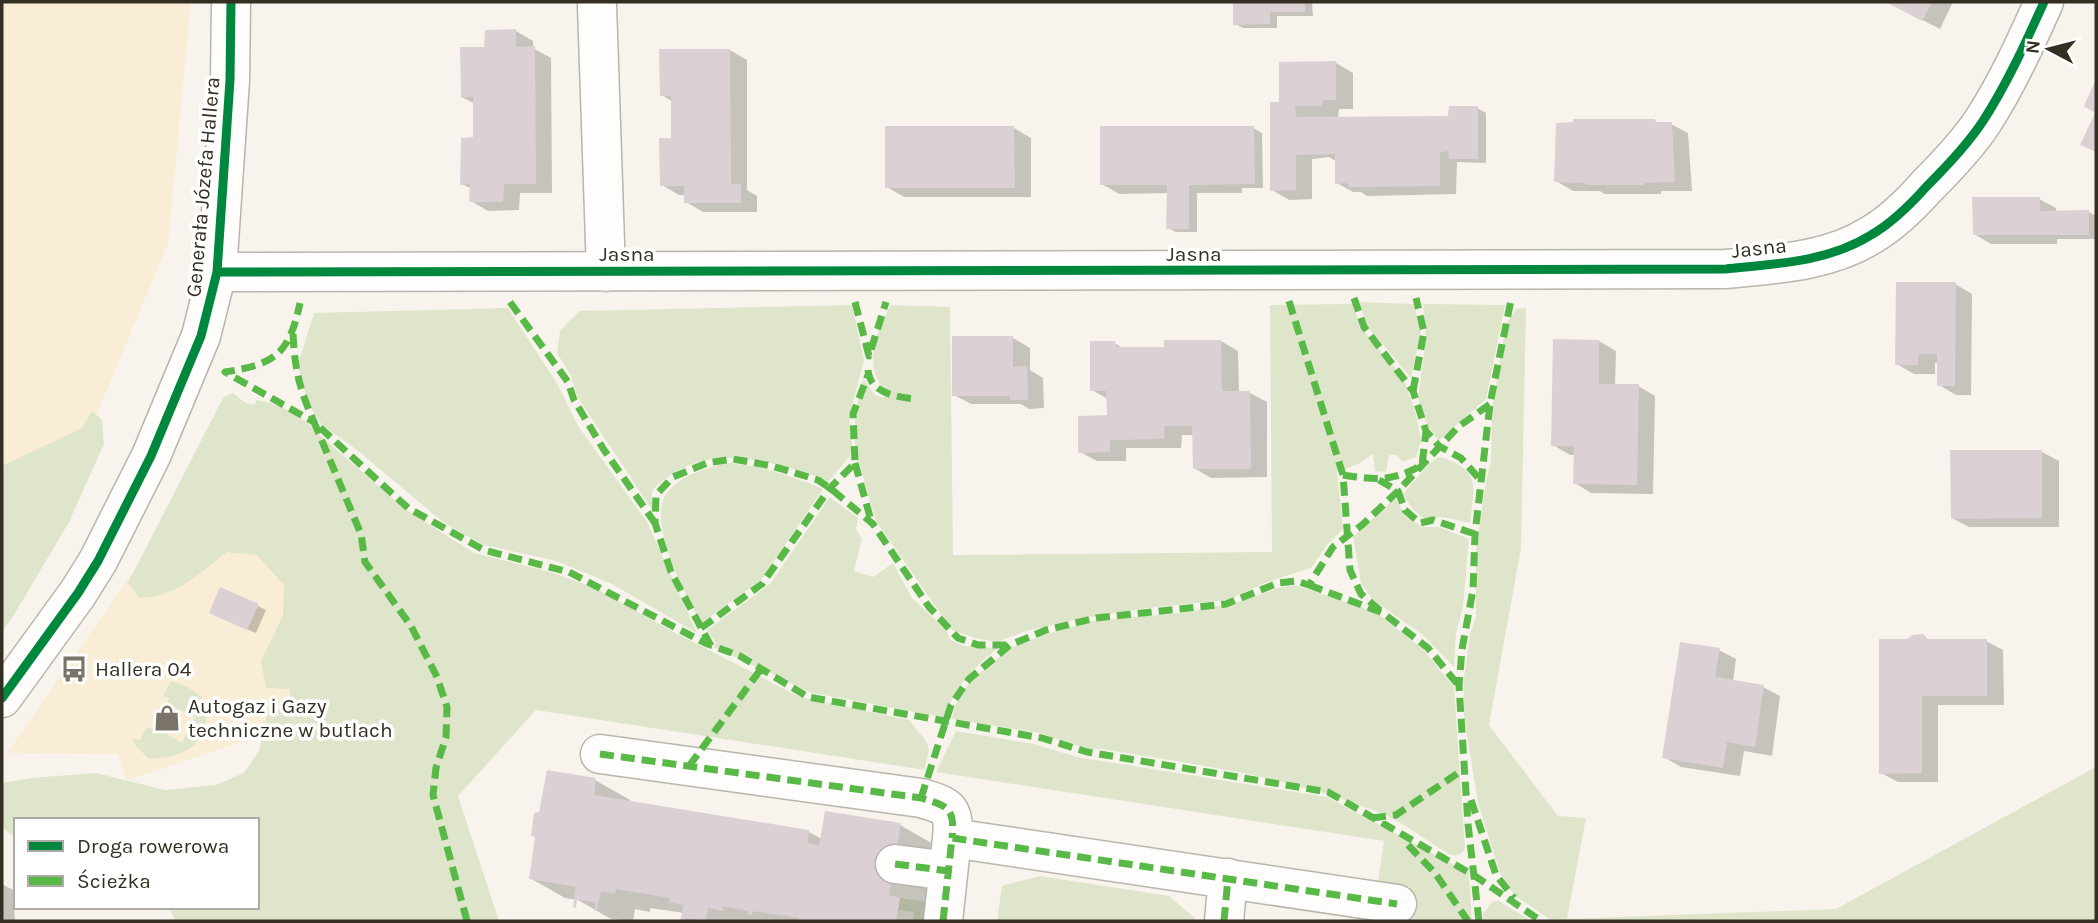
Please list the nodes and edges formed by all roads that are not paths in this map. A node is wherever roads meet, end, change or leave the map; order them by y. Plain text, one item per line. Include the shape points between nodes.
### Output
1 (232, 2) edge
2 (2044, 2) edge
3 (597, 6) dead end
4 (217, 272) junction
5 (606, 272) junction
6 (2, 698) edge
7 (600, 754) dead end
8 (950, 855) junction
9 (895, 864) dead end
10 (1228, 878) junction
11 (1397, 904) dead end
12 (943, 921) edge
13 (1224, 921) edge

1 - 4 street, Generała Józefa Hallera
2 - 5 street, Jasna via 1983,121 1928,186 1871,236 1800,262 1712,270
3 - 5 street
4 - 5 street, Jasna
4 - 6 street, Generała Józefa Hallera via 189,369 121,517 78,593
7 - 8 street via 939,803 951,811 954,820
8 - 9 street
8 - 10 street
8 - 12 street
10 - 11 street
10 - 13 street

